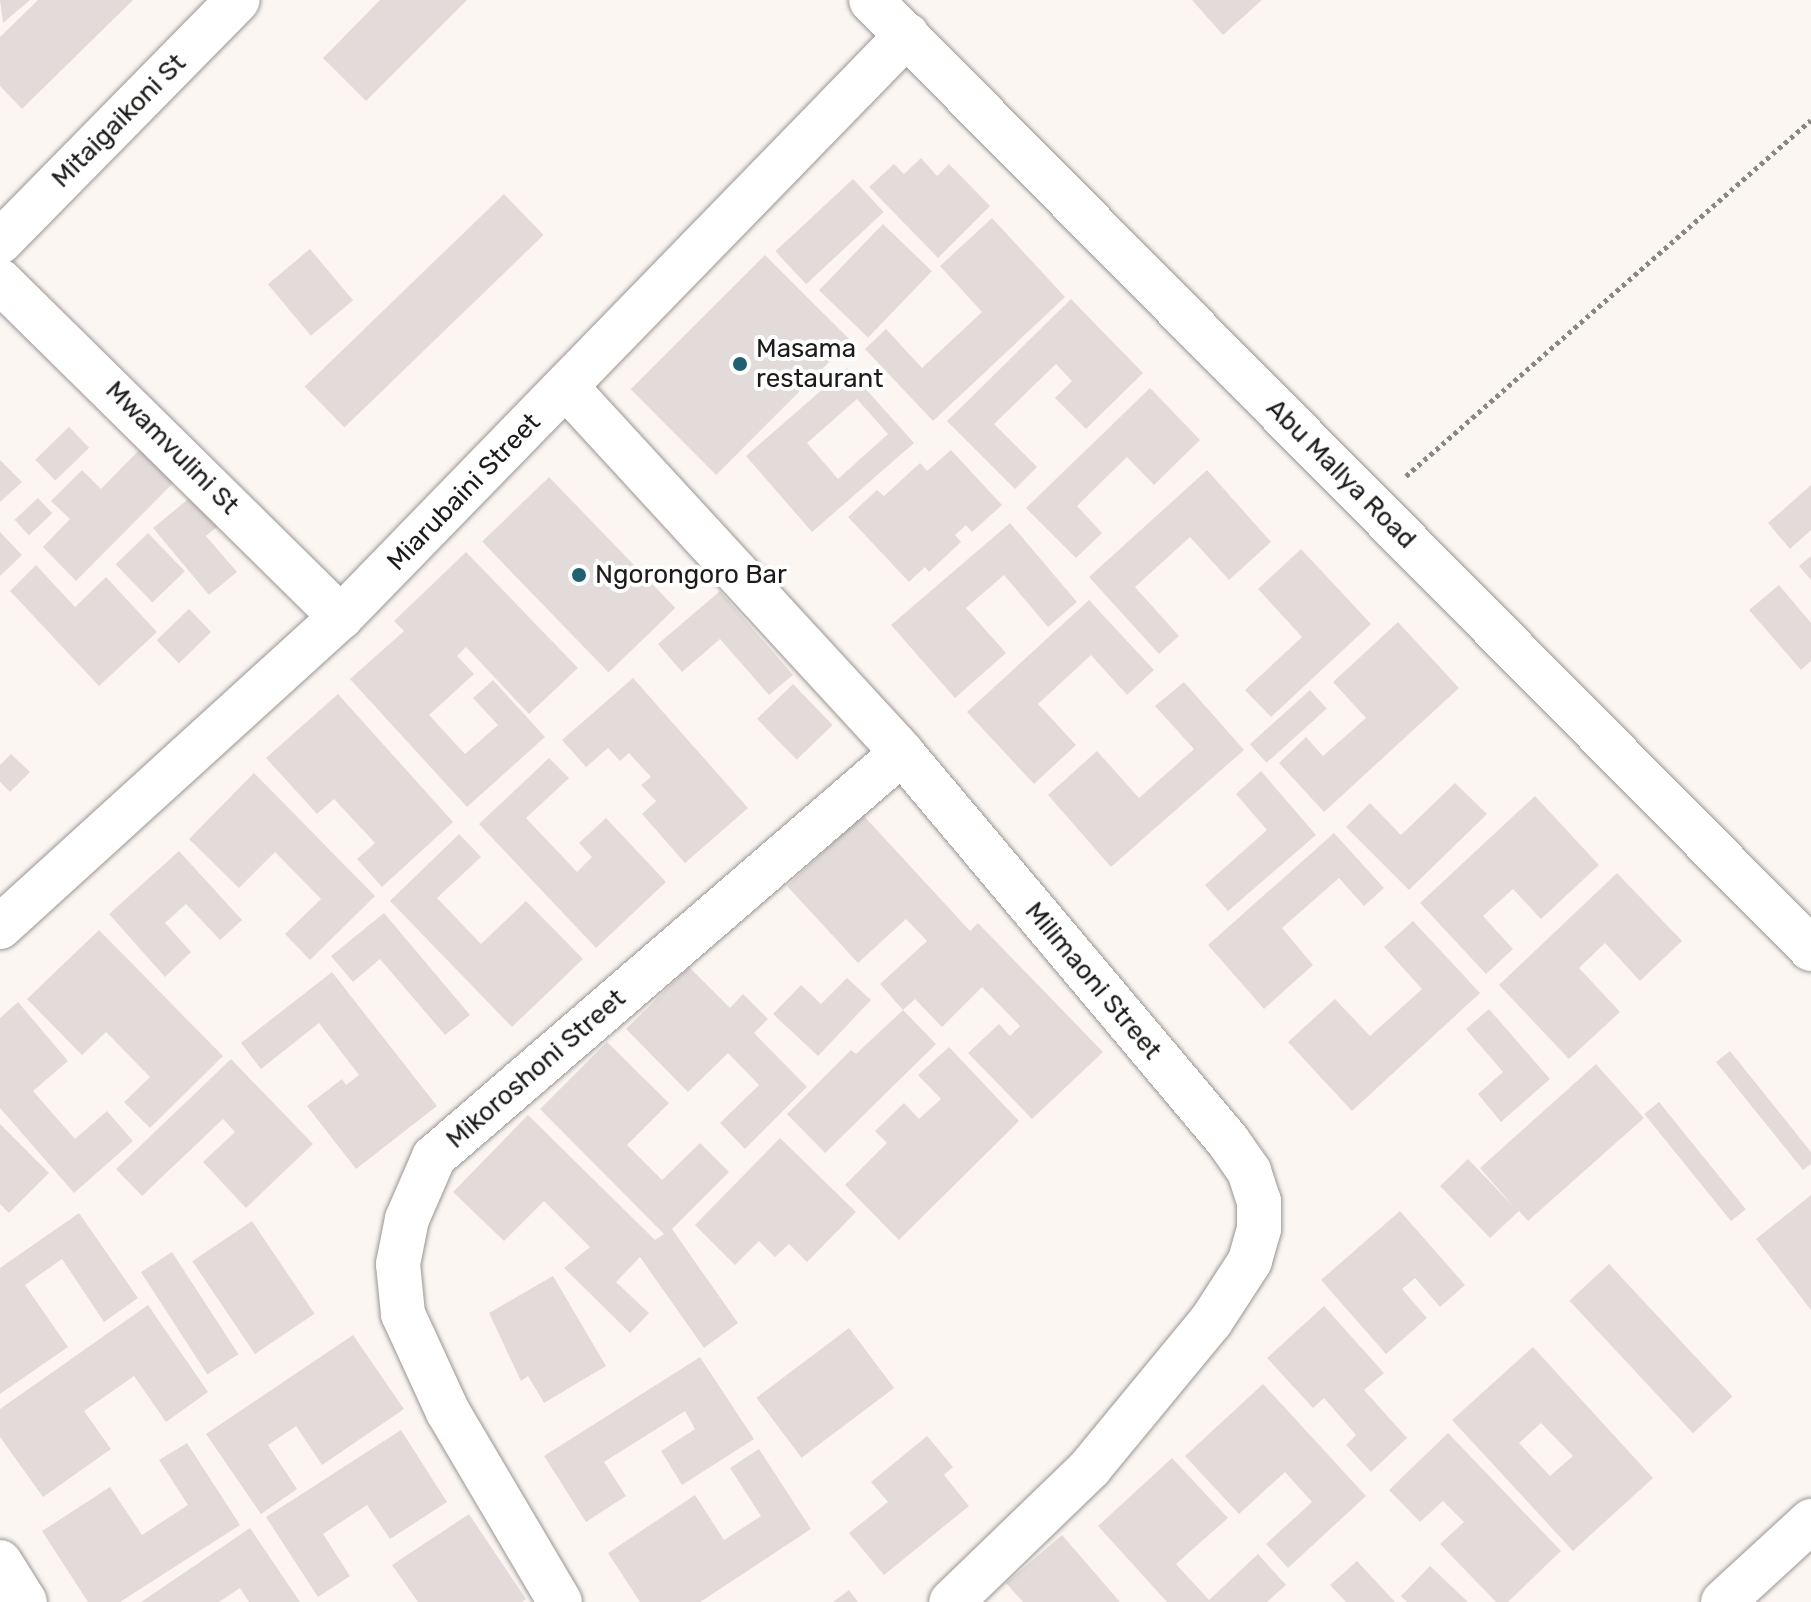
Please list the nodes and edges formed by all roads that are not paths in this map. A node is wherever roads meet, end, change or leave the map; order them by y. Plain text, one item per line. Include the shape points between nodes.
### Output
1 (238, 0) edge
2 (871, 0) edge
3 (907, 35) junction
4 (0, 242) edge
5 (0, 281) edge
6 (566, 387) junction
7 (341, 617) junction
8 (902, 753) junction
9 (0, 927) edge
10 (1811, 949) edge
11 (1811, 1521) edge
12 (0, 1562) edge
13 (25, 1602) edge
14 (560, 1602) edge
15 (951, 1602) edge
16 (1723, 1602) edge

1 - 4 street, Mitaigaikoni St
2 - 3 street, Abu Mallya Road
3 - 6 street, Miarubaini Street
3 - 10 street, Abu Mallya Road
5 - 7 street, Mwamvulini St
6 - 7 street, Miarubaini Street
6 - 8 street, Milimaoni Street
7 - 9 street, Miarubaini Street
8 - 14 street, Mikoroshoni Street via 434,1157 407,1219 398,1264 403,1314 448,1412
8 - 15 street, Milimaoni Street via 1228,1141 1249,1171 1259,1201 1259,1229 1250,1261 1211,1321 1090,1468
11 - 16 street
12 - 13 street

